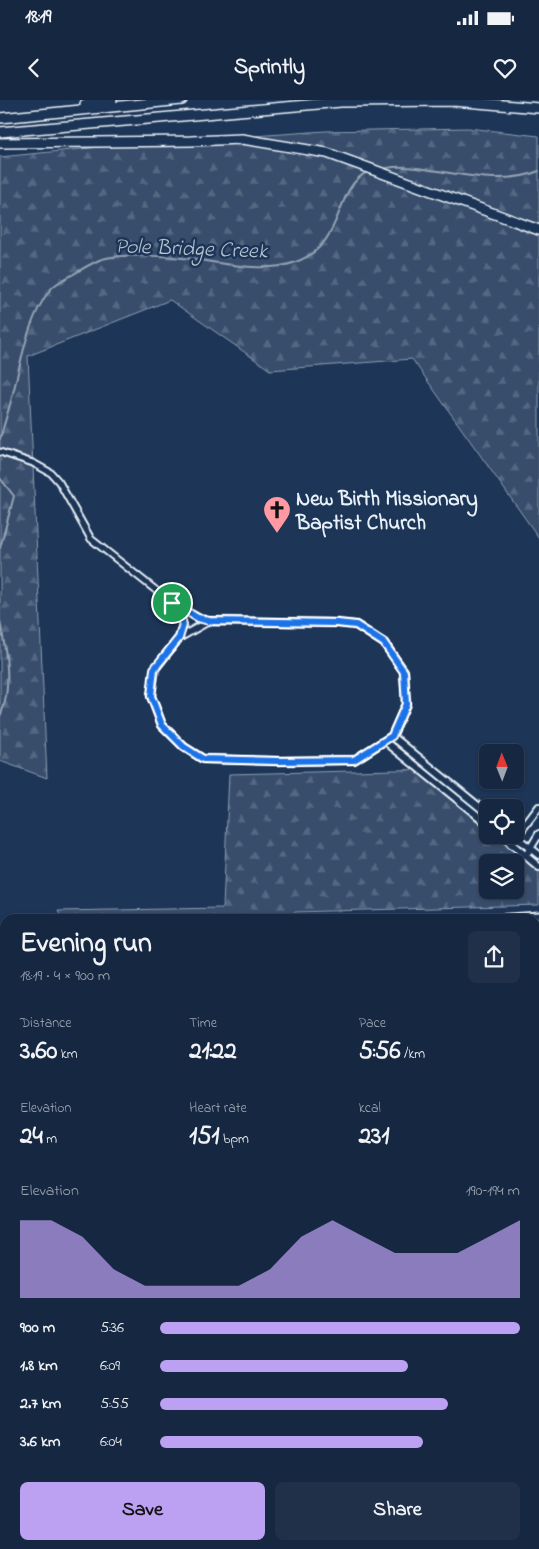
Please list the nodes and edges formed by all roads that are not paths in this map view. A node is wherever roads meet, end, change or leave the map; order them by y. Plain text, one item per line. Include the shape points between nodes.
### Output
1 (112, 100) edge
2 (182, 100) edge
3 (539, 108) edge
4 (0, 116) edge
5 (0, 132) edge
6 (0, 143) edge
7 (539, 230) edge
8 (1, 453) edge
9 (172, 603) junction
10 (209, 621) junction
11 (179, 638) junction
12 (392, 736) junction
13 (385, 741) junction
14 (479, 807) edge
15 (539, 807) edge
16 (479, 817) edge
17 (524, 825) edge
18 (539, 834) edge
19 (511, 844) edge
20 (524, 844) edge
21 (530, 849) junction
22 (539, 855) edge
23 (525, 856) junction
24 (539, 867) edge

1 - 4 highway
2 - 4 highway
3 - 5 highway via 452,101 341,102
6 - 7 highway via 242,139 327,153
8 - 9 street via 33,463 50,473 59,482 91,539
9 - 10 street
9 - 11 street via 180,613 183,625
10 - 11 street
10 - 12 street via 356,625 384,643 404,672 406,704
11 - 13 street via 154,669 151,696 162,725 184,747 203,759 354,760
12 - 13 street
12 - 14 street
13 - 16 street
15 - 17 street
18 - 21 street
19 - 23 street
20 - 21 street
21 - 22 street
21 - 23 street
23 - 24 street

